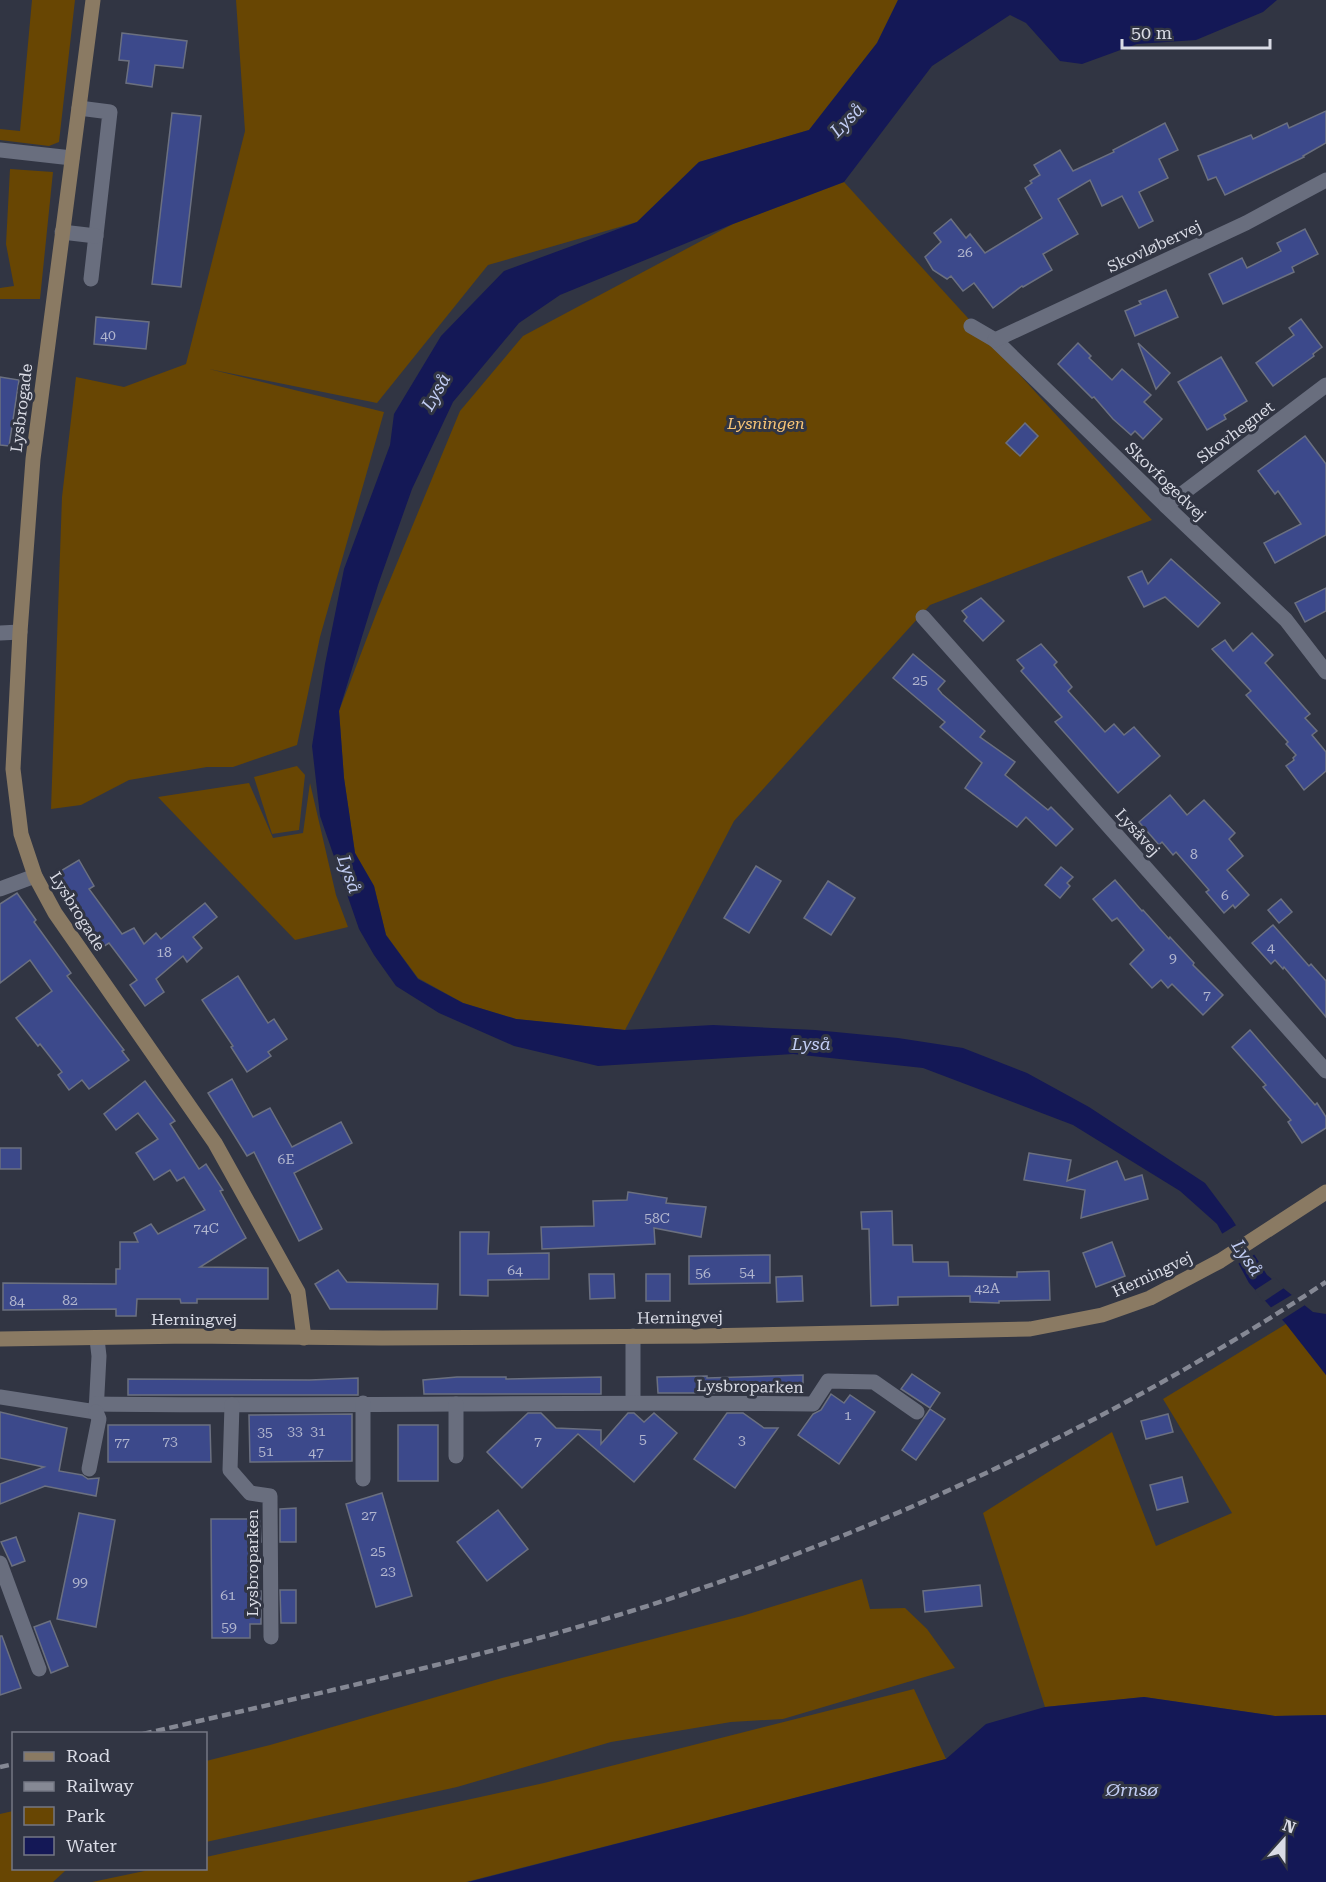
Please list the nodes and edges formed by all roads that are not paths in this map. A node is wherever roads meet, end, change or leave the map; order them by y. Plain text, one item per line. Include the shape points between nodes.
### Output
1 (93, 0) edge
2 (79, 108) junction
3 (0, 150) edge
4 (72, 158) junction
5 (1326, 180) edge
6 (62, 232) junction
7 (96, 236) junction
8 (91, 279) dead end
9 (970, 326) dead end
10 (995, 340) junction
11 (1326, 386) edge
12 (1166, 506) junction
13 (923, 617) dead end
14 (20, 632) junction
15 (0, 633) edge
16 (1325, 667) edge
17 (35, 876) junction
18 (0, 889) edge
19 (1326, 1071) edge
20 (1326, 1192) edge
21 (633, 1336) junction
22 (304, 1338) junction
23 (0, 1339) edge
24 (97, 1339) junction
25 (0, 1397) edge
26 (633, 1402) junction
27 (363, 1403) junction
28 (456, 1404) junction
29 (232, 1405) junction
30 (96, 1408) junction
31 (917, 1412) dead end
32 (456, 1456) dead end
33 (89, 1469) dead end
34 (363, 1479) dead end
35 (0, 1563) edge
36 (271, 1637) dead end
37 (39, 1669) dead end

1 - 2 street, Lysbrogade
2 - 4 street, Lysbrogade
2 - 7 street via 110,112
3 - 4 street
4 - 6 street, Lysbrogade
5 - 10 street, Skovløbervej via 1246,223
6 - 7 street
6 - 14 street, Lysbrogade via 33,459
7 - 8 street
9 - 10 street, Skovfogedvej
10 - 12 street, Skovfogedvej
11 - 12 street, Skovhegnet
12 - 16 street, Skovfogedvej via 1286,620
13 - 19 street, Lysåvej
14 - 15 street
14 - 17 street, Lysbrogade via 13,769 21,834
17 - 18 street
17 - 22 street, Lysbrogade via 55,913 215,1143 298,1292
20 - 21 street, Herningvej via 1220,1261 1150,1298 1076,1322 1030,1329
21 - 22 street, Herningvej
21 - 26 street
22 - 24 street, Herningvej
23 - 24 street, Herningvej
24 - 30 street
25 - 30 street, Lysbroparken
26 - 28 street, Lysbroparken
26 - 31 street, Lysbroparken via 813,1404 828,1381 874,1382
27 - 28 street, Lysbroparken
27 - 29 street, Lysbroparken
27 - 34 street
28 - 32 street
29 - 30 street, Lysbroparken
29 - 36 street, Lysbroparken via 230,1470 250,1493 270,1496
30 - 33 street via 99,1419
35 - 37 street

